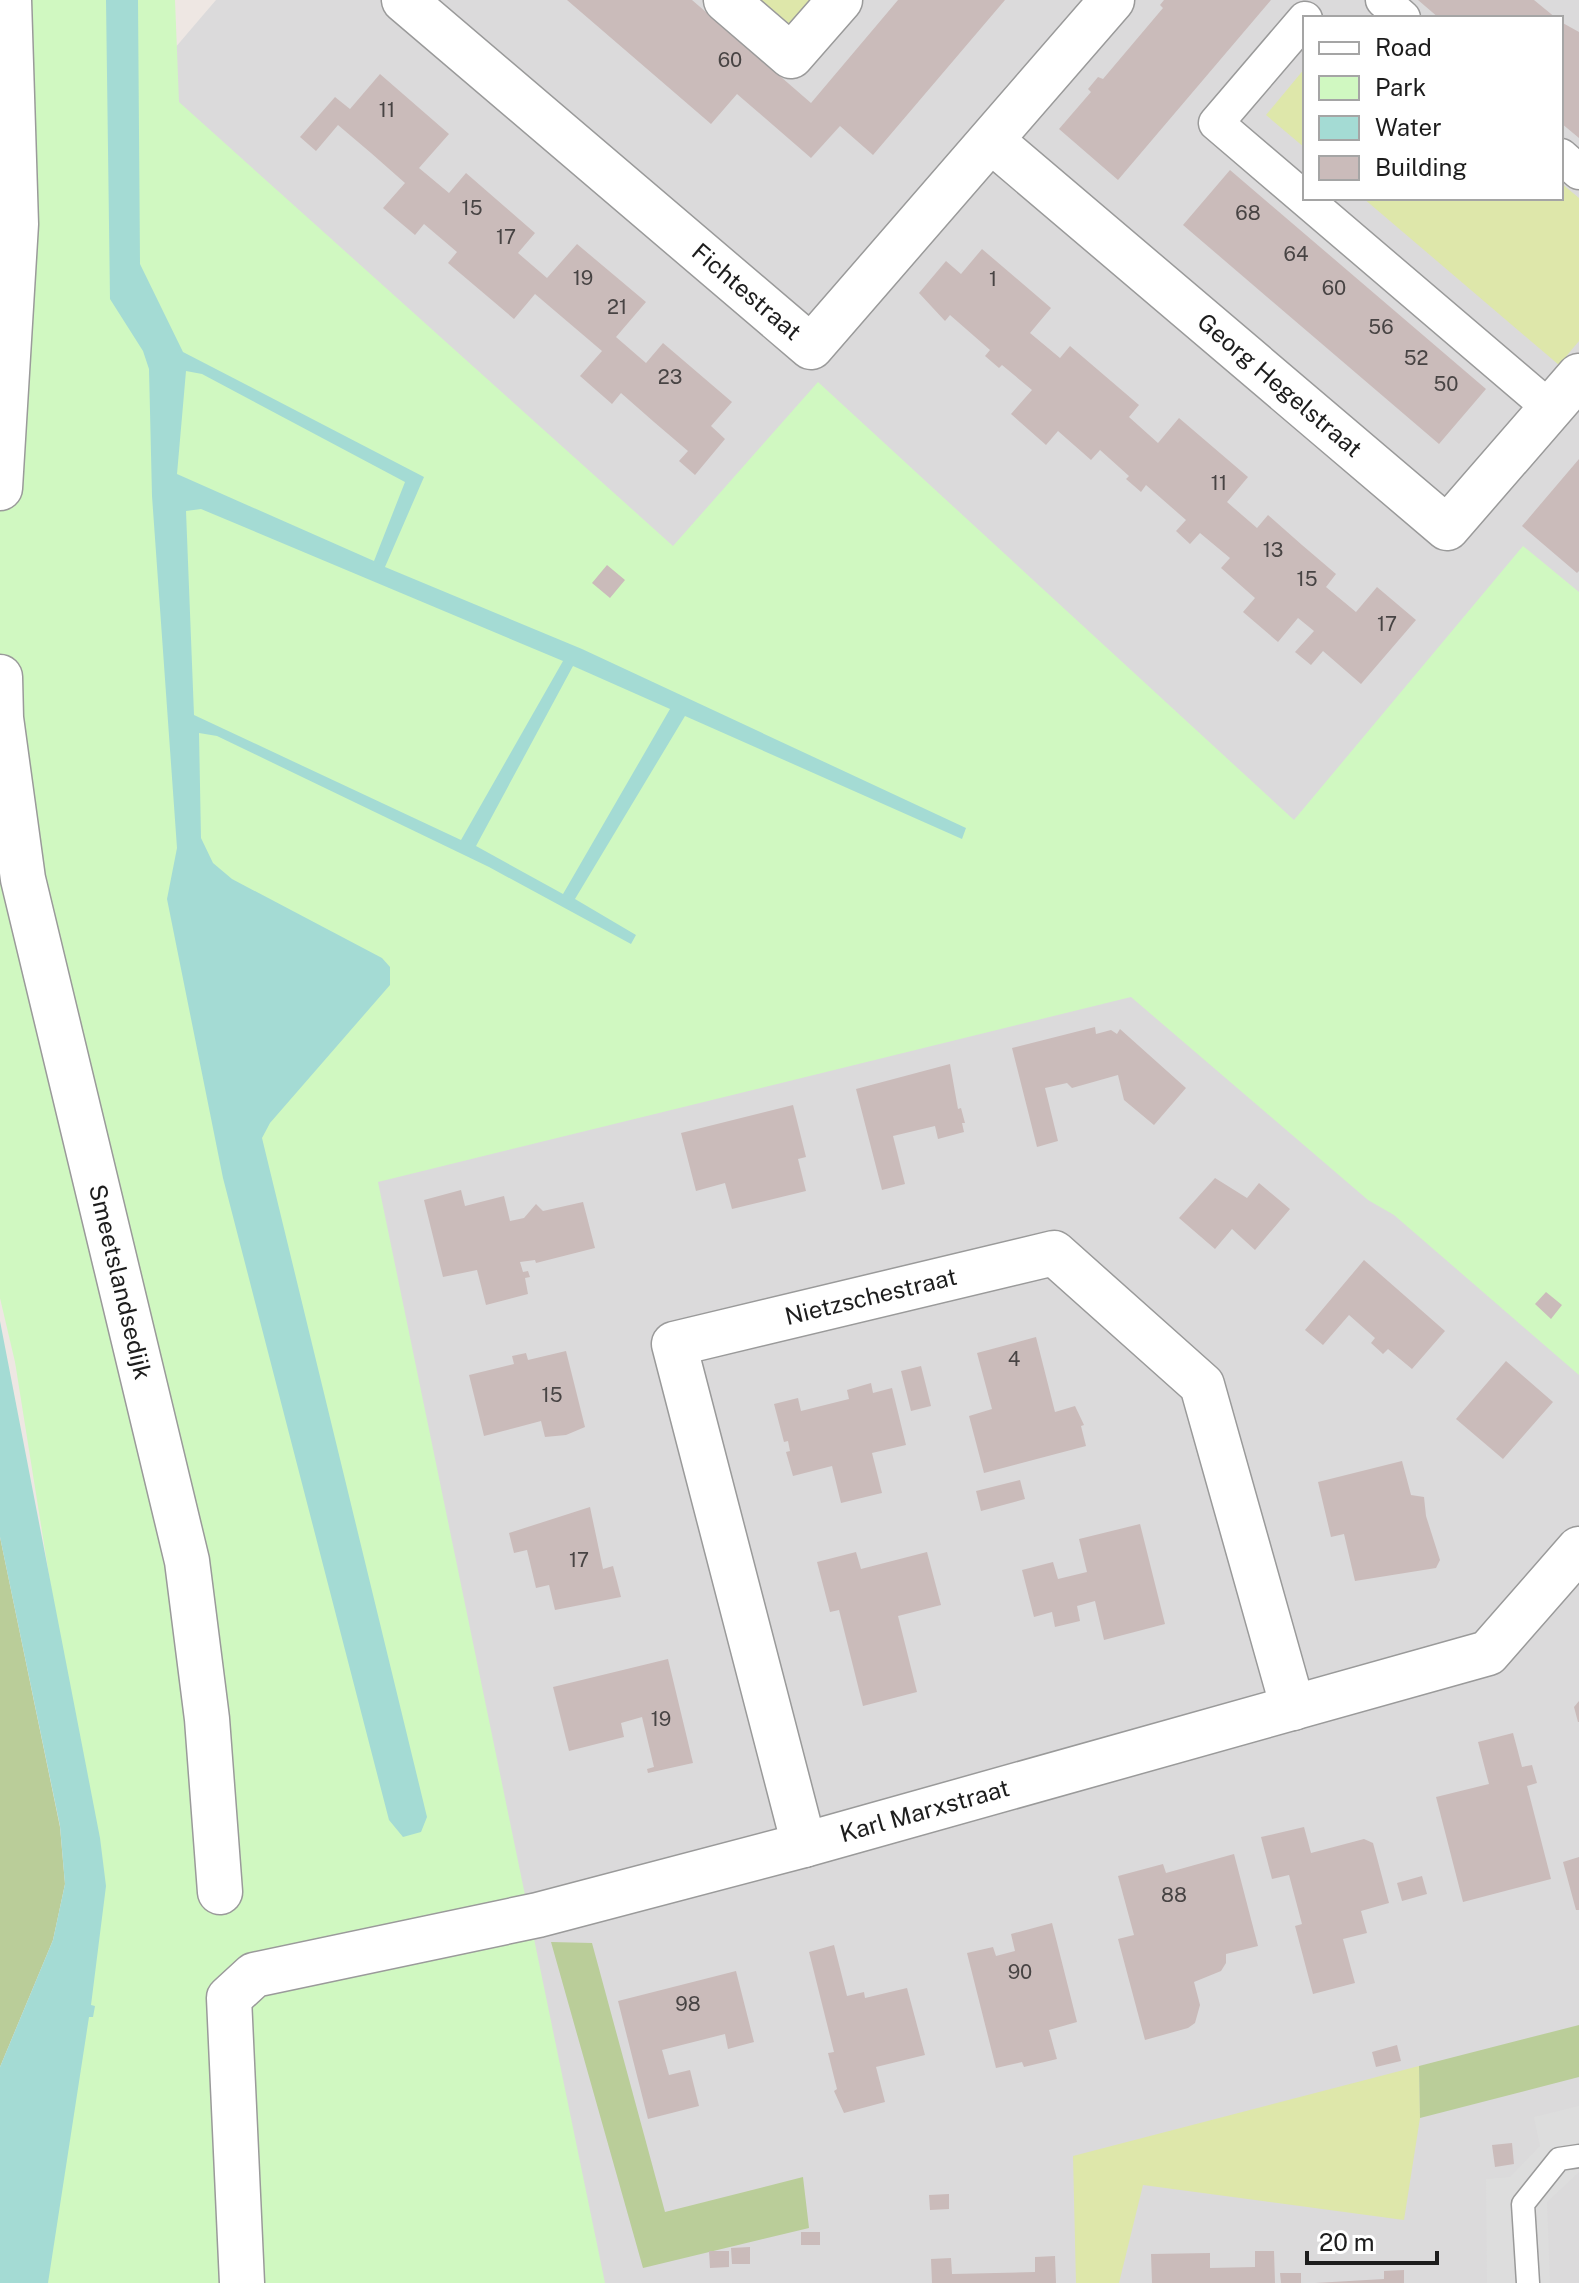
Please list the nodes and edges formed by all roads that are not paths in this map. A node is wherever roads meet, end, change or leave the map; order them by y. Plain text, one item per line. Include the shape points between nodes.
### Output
1 (9, 0) edge
2 (404, 0) edge
3 (726, 0) edge
4 (840, 0) edge
5 (1112, 0) edge
6 (1322, 0) edge
7 (1383, 0) edge
8 (1309, 16) edge
9 (1401, 16) edge
10 (1303, 22) edge
11 (993, 142) junction
12 (1563, 158) edge
13 (1579, 172) edge
14 (1303, 197) edge
15 (1306, 200) edge
16 (1579, 376) edge
17 (1551, 409) junction
18 (0, 488) edge
19 (0, 677) edge
20 (1579, 1549) edge
21 (1293, 1708) junction
22 (804, 1845) junction
23 (220, 1892) dead end
24 (232, 2113) junction
25 (1579, 2156) edge
26 (212, 2283) edge
27 (242, 2283) edge
28 (1528, 2283) edge

1 - 18 street via 16,224
2 - 11 street, Fichtestraat via 811,347
3 - 4 street via 791,56
5 - 11 street, Fichtestraat
6 - 8 street
7 - 9 street
10 - 14 street via 1216,123
11 - 17 street, Georg Hegelstraat via 1447,528
12 - 13 street
15 - 17 street
16 - 17 street, Georg Hegelstraat
19 - 23 street, Smeetslandsedijk via 23,879 187,1561 207,1719
20 - 21 street, Karl Marxstraat via 1488,1653
21 - 22 street, Karl Marxstraat
21 - 22 street, Nietzschestraat via 1202,1385 1054,1253 674,1344
22 - 24 street, Karl Marxstraat via 538,1915 254,1975 229,1998
24 - 26 street
24 - 27 street
25 - 28 lane via 1559,2159 1523,2204

